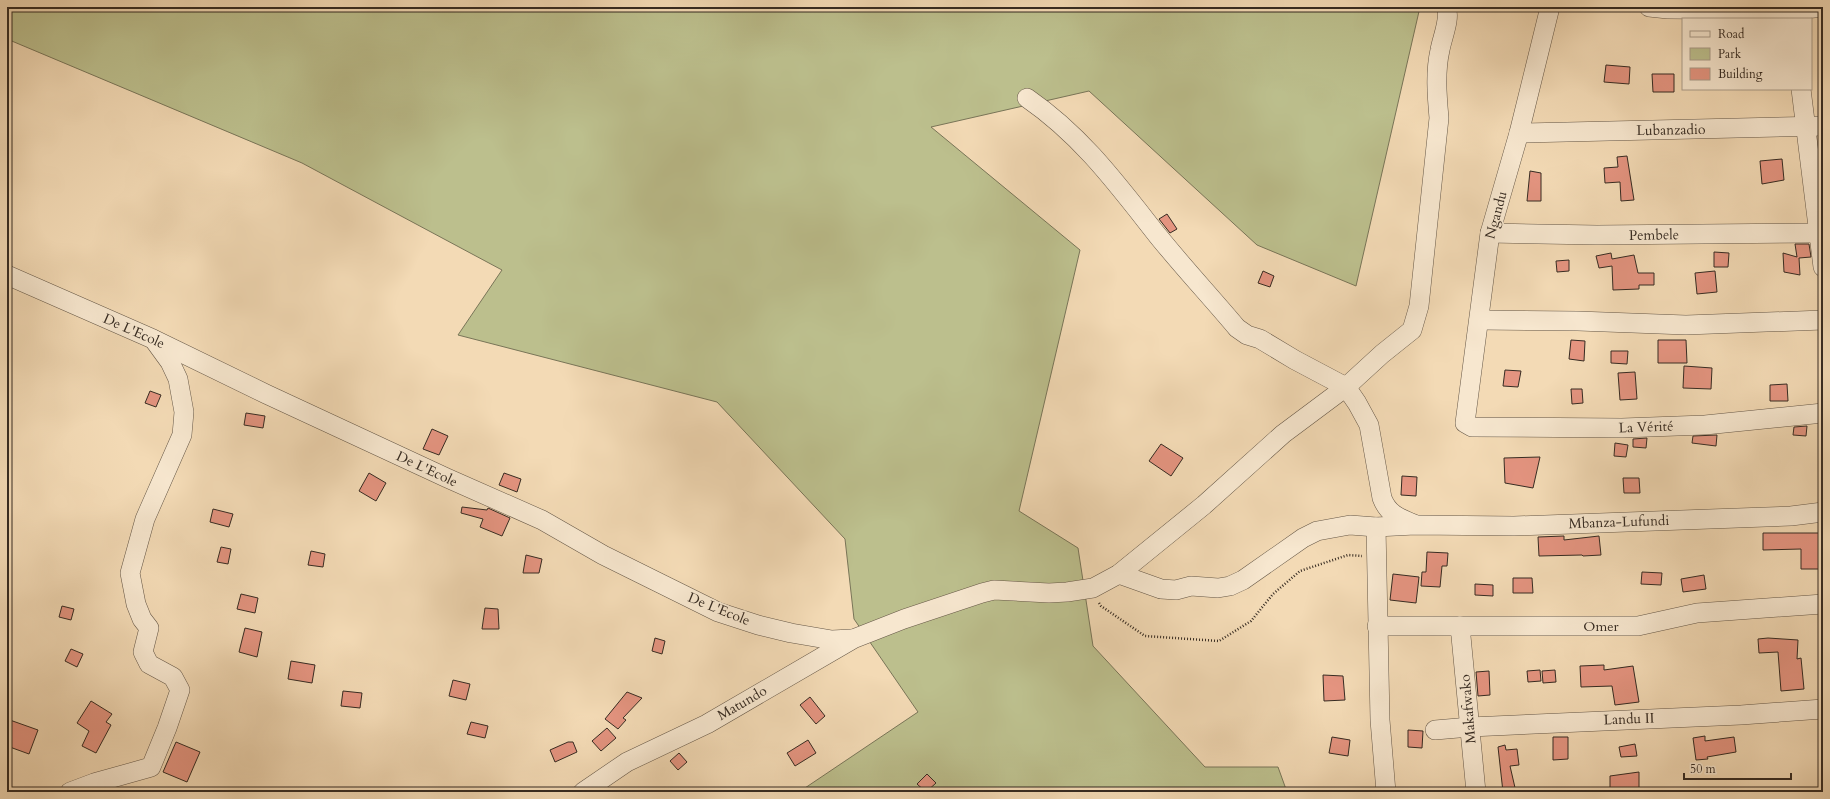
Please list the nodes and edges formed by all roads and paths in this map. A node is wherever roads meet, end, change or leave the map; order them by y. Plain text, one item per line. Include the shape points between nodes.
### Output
1 (1550, 7) edge
2 (1649, 7) edge
3 (1823, 7) edge
4 (1448, 8) edge
5 (1796, 15) edge
6 (1801, 90) edge
7 (1027, 98) dead end
8 (1815, 127) edge
9 (1520, 133) junction
10 (1490, 233) junction
11 (1818, 233) junction
12 (1823, 267) edge
13 (7, 275) edge
14 (1479, 320) junction
15 (1823, 320) edge
16 (153, 339) junction
17 (1346, 387) junction
18 (1823, 414) edge
19 (1468, 426) joint
20 (1823, 512) edge
21 (1415, 525) junction
22 (1376, 527) junction
23 (1376, 557) junction
24 (1119, 574) junction
25 (1092, 588) junction
26 (1823, 604) edge
27 (1377, 626) junction
28 (1460, 626) junction
29 (853, 639) junction
30 (1823, 709) edge
31 (1470, 727) junction
32 (1435, 730) dead end
33 (70, 792) edge
34 (583, 792) edge
35 (1386, 792) edge
36 (1476, 792) edge

1 - 9 street, Ngandu
2 - 5 street
3 - 5 street
4 - 17 street, Matundo via 1439,52 1439,118 1420,306 1412,330
6 - 8 street
7 - 17 street via 1093,156 1237,328
8 - 9 street, Lubanzadio
8 - 11 street
9 - 10 street, Ngandu
10 - 11 street, Pembele
10 - 14 street, Ngandu
11 - 12 street
13 - 16 street, De L'Ecole
14 - 15 street via 1578,320 1686,325
14 - 19 street, Ngandu via 1465,420
16 - 29 street, De L'Ecole via 440,475 542,520 602,555 718,612 791,633 832,640
16 - 33 street via 170,362 178,379 184,412 182,435 144,519 130,573 136,604 149,628 143,652 149,664 173,677 180,690 151,767
17 - 21 street via 1368,425 1386,507 1402,520
17 - 24 street, Matundo via 1283,434 1204,505
18 - 19 street, La Vérité via 1705,425 1622,428
20 - 21 street, Mbanza-Lufundi via 1791,516 1514,526
21 - 22 street, Mbanza-Lufundi
22 - 23 street
22 - 24 street, Mbanza-Lufundi via 1350,525 1316,531 1230,586 1161,589
23 - 25 path via 1348,555 1300,571 1273,594 1251,621 1219,641 1144,636 1101,606
23 - 27 street
24 - 25 street, Matundo
25 - 29 street, Matundo via 1049,594 994,590 904,619
26 - 28 street, Omer via 1697,613 1638,626
27 - 28 street, Omer
27 - 35 street via 1381,747
28 - 31 street, Makafwako
29 - 34 street, Matundo via 707,724 627,762
30 - 31 street, Landu II
31 - 32 street, Landu II
31 - 36 street, Makafwako

